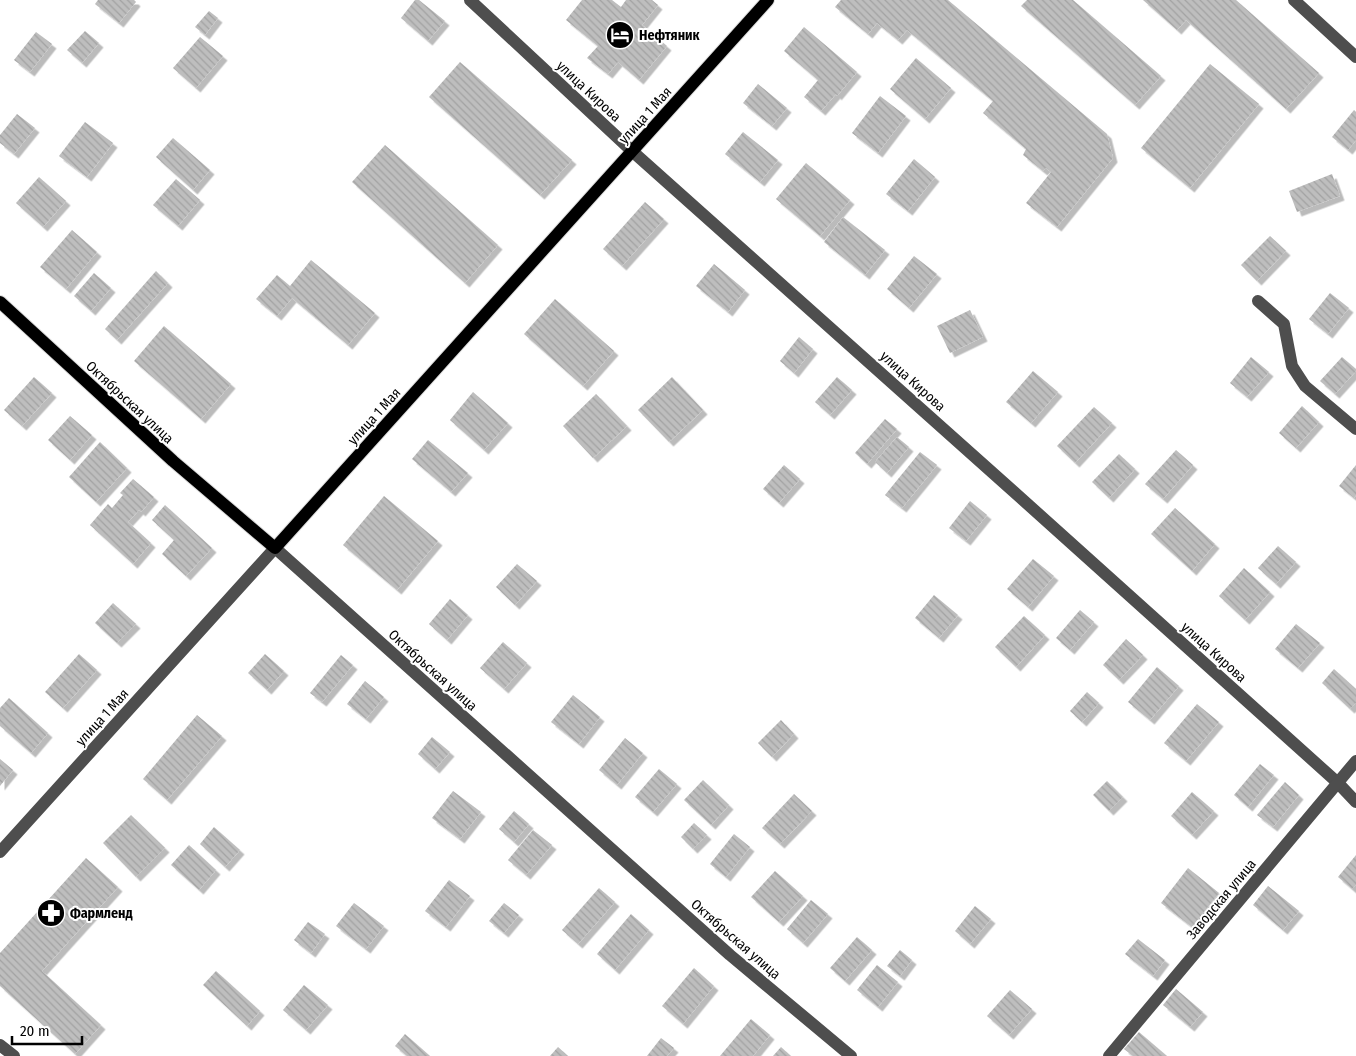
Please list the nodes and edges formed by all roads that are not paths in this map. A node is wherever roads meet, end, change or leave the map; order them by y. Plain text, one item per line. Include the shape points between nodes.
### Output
1 (470, 0) edge
2 (768, 0) edge
3 (1294, 0) edge
4 (1356, 57) edge
5 (632, 151) junction
6 (1258, 300) dead end
7 (0, 302) edge
8 (1356, 429) edge
9 (275, 548) junction
10 (1356, 761) edge
11 (1338, 783) junction
12 (1356, 802) edge
13 (0, 852) edge
14 (0, 1045) edge
15 (14, 1056) edge
16 (851, 1056) edge
17 (1109, 1056) edge

1 - 5 street, улица Кирова
2 - 5 main road, улица 1 Мая
3 - 4 street
5 - 9 main road, улица 1 Мая
5 - 11 street, улица Кирова
6 - 8 street via 1284,324 1292,366 1306,386
7 - 9 main road, Октябрьская улица via 173,461
9 - 13 street, улица 1 Мая
9 - 16 street, Октябрьская улица via 723,948
10 - 11 street, Заводская улица
11 - 12 street, улица Кирова
11 - 17 street, Заводская улица
14 - 15 street

